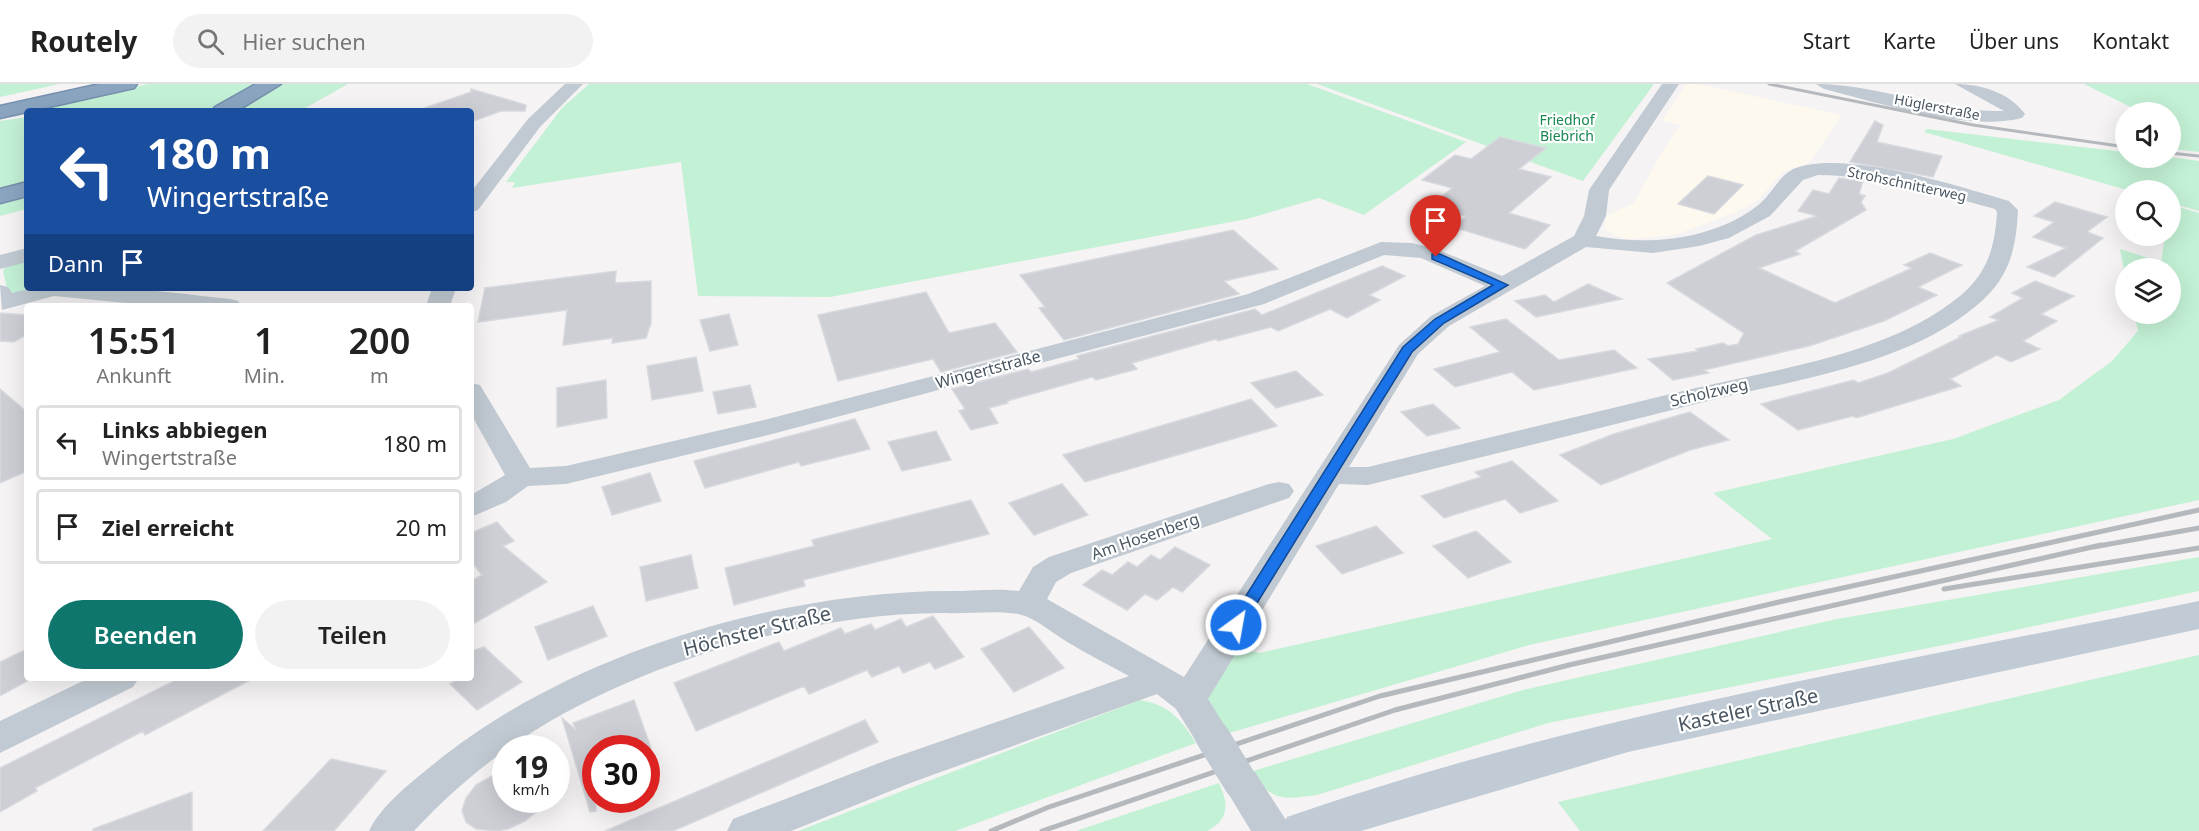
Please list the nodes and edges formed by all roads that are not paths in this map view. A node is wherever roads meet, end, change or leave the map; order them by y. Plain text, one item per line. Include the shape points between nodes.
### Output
1 (87, 84) edge
2 (127, 84) edge
3 (271, 84) edge
4 (575, 84) edge
5 (1671, 84) edge
6 (1824, 84) edge
7 (1963, 84) edge
8 (0, 103) edge
9 (227, 108) edge
10 (0, 112) edge
11 (24, 114) edge
12 (0, 118) edge
13 (24, 182) edge
14 (0, 188) edge
15 (24, 190) edge
16 (0, 196) edge
17 (474, 202) edge
18 (2002, 205) joint
19 (1583, 240) junction
20 (24, 256) edge
21 (0, 262) edge
22 (1502, 285) junction
23 (46, 291) edge
24 (74, 291) edge
25 (0, 292) edge
26 (199, 303) edge
27 (474, 396) edge
28 (1331, 475) junction
29 (521, 477) junction
30 (1279, 491) dead end
31 (474, 506) edge
32 (1028, 604) junction
33 (2199, 615) edge
34 (115, 681) edge
35 (1175, 689) junction
36 (0, 738) edge
37 (389, 831) edge
38 (747, 831) edge
39 (1273, 831) edge
40 (1303, 831) edge

1 - 8 highway
2 - 10 highway
3 - 9 highway
4 - 17 street via 534,123
5 - 19 street via 1599,190 1591,226
6 - 7 street, Hüglerstraße via 1972,115 2014,116 2016,112 2007,104
11 - 12 highway
13 - 14 highway
15 - 16 highway
18 - 19 street, Strohschnitterweg via 1854,171 1815,170 1797,176 1763,212 1707,237 1647,248
18 - 28 street, Scholzweg via 2008,210 2006,240 2001,258 1980,293 1944,320 1869,354 1368,476
19 - 22 street
20 - 21 street
22 - 28 street via 1440,321 1408,350
22 - 29 street, Wingertstraße via 1424,252 1382,249 1256,299 772,426 566,475
23 - 25 street via 2,303
24 - 26 street
27 - 29 street
28 - 35 street
29 - 31 street
30 - 32 street, Am Hosenberg via 1060,565 1044,575
32 - 35 street, Höchster Straße
32 - 37 street, Höchster Straße via 865,605 726,635 664,655 552,701 433,788
33 - 40 main road, Kasteler Straße via 1629,735 1545,756
34 - 36 street
35 - 38 street via 900,771
35 - 39 street, bridge via 1212,736

